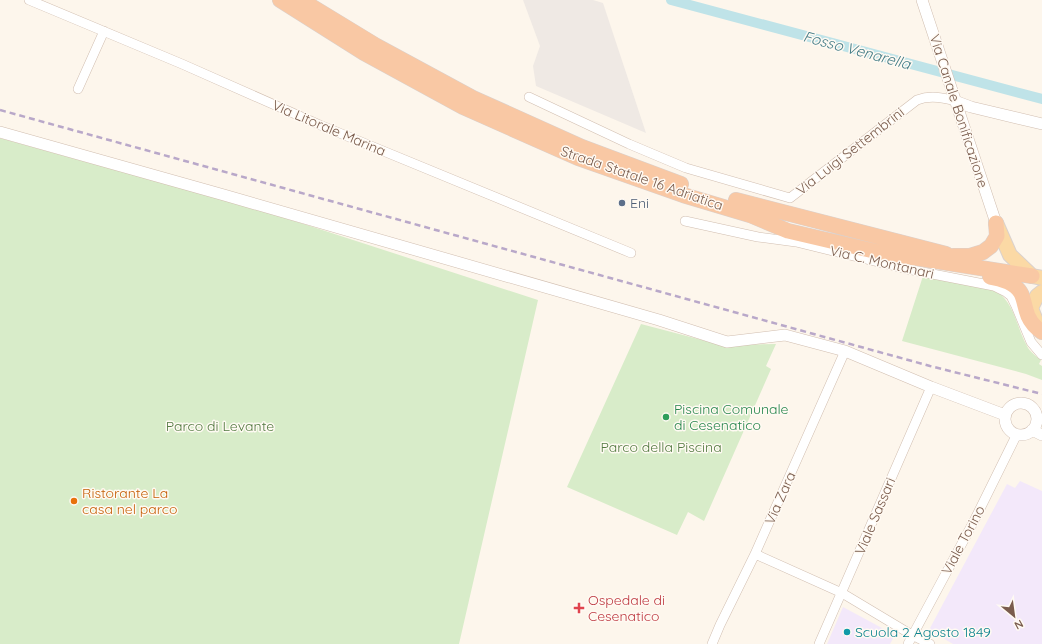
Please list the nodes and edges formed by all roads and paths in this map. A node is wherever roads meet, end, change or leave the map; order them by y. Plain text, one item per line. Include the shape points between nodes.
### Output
1 (29, 0) edge
2 (280, 0) edge
3 (301, 0) edge
4 (922, 0) edge
5 (104, 31) junction
6 (78, 89) dead end
7 (529, 97) dead end
8 (954, 98) junction
9 (1042, 124) edge
10 (0, 132) edge
11 (685, 221) dead end
12 (996, 223) junction
13 (630, 253) dead end
14 (948, 259) junction
15 (1037, 277) edge
16 (1042, 292) edge
17 (1042, 326) edge
18 (1042, 332) edge
19 (845, 351) junction
20 (1042, 355) edge
21 (931, 387) junction
22 (1005, 415) junction
23 (1038, 429) edge
24 (1017, 434) junction
25 (755, 554) junction
26 (842, 593) junction
27 (912, 635) junction
28 (712, 644) edge
29 (819, 644) edge
30 (908, 644) edge
31 (930, 644) edge

1 - 5 street, Via Litorale Marina
2 - 14 highway, Strada Statale 16 Adriatica via 364,53 457,103 578,158 683,195 750,215 788,231 878,252
3 - 14 highway, Strada Statale 16 Adriatica via 375,46 474,98 582,147 684,185
4 - 8 street, Via Canale Bonificazione
5 - 6 street
5 - 13 street, Via Litorale Marina via 320,125
7 - 8 street, Via Luigi Settembrini via 686,168 790,198 917,100 925,97
8 - 9 street, Via Luigi Settembrini via 971,107
8 - 12 street, Via Canale Bonificazione
10 - 19 street via 224,194 727,342 785,335
11 - 20 street, Via C. Montanari via 758,237 796,242 907,269 994,286 1010,296 1031,342
12 - 14 highway via 997,236 991,246 970,256
12 - 15 main road via 1010,255
14 - 15 highway, Strada Statale 16 Adriatica
14 - 18 highway via 1015,286 1021,292 1028,317
16 - 17 main road via 1031,308 1033,316
19 - 21 street
19 - 25 street, Via Zara
21 - 22 street
21 - 26 street, Viale Sassari
22 - 23 street via 1010,407 1018,403 1028,404 1037,415
22 - 24 street via 1009,429
23 - 24 street via 1022,435
24 - 27 street, Viale Torino via 974,521
25 - 26 street
25 - 28 street, Via Zara
26 - 27 street
26 - 29 street, Viale Sassari
27 - 30 street, Viale Torino
27 - 31 street

